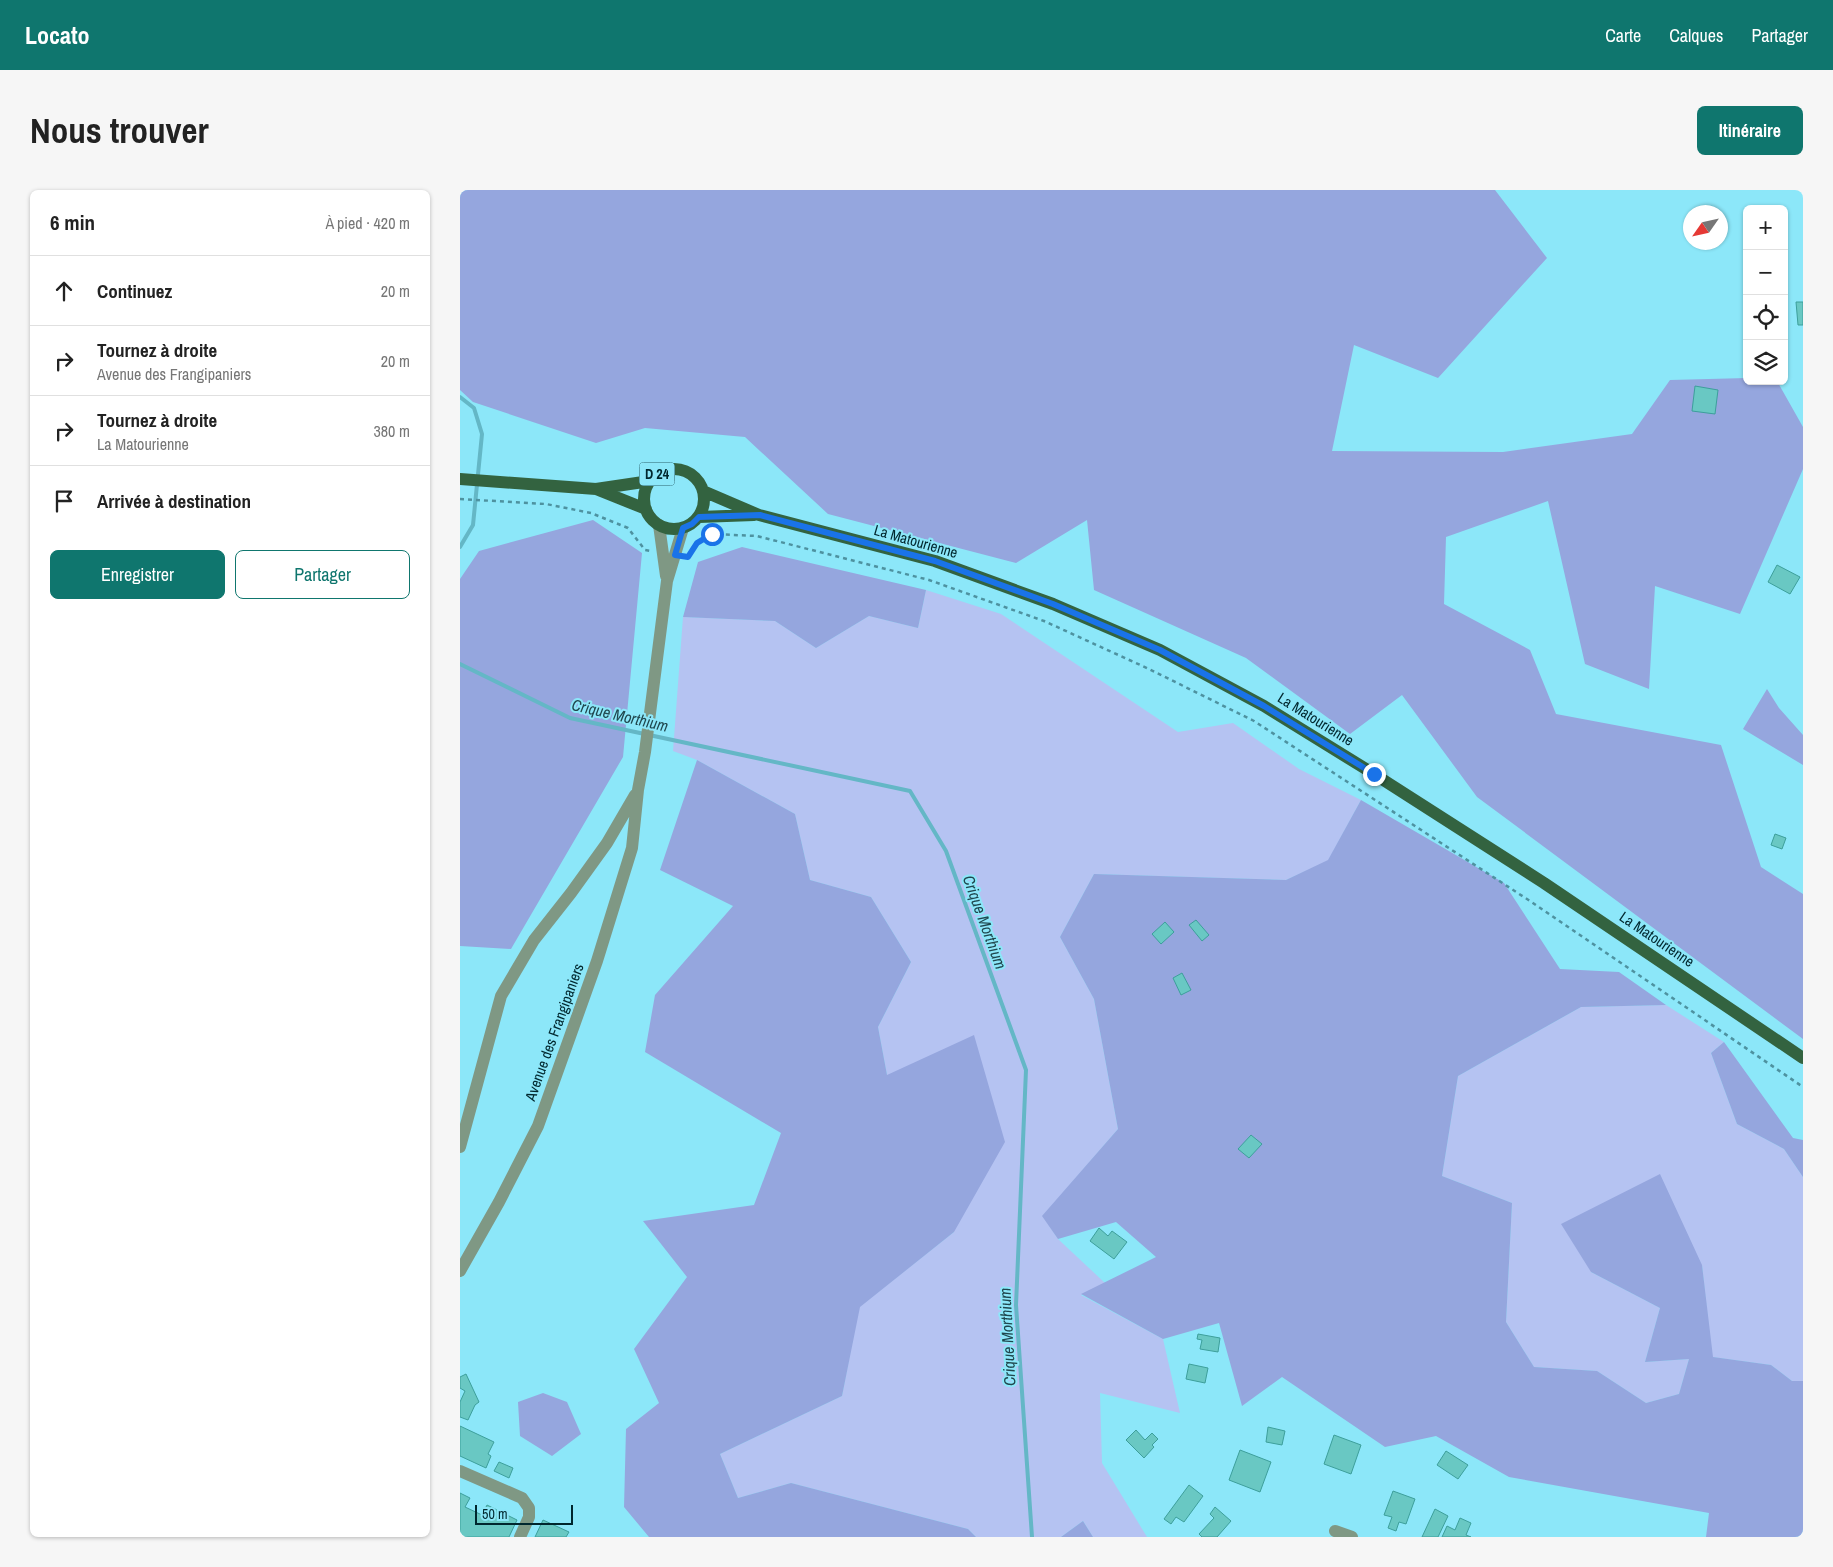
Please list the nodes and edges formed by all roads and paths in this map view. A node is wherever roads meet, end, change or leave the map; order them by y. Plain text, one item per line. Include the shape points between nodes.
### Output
1 (460, 479) edge
2 (650, 481) junction
3 (596, 489) junction
4 (703, 491) junction
5 (460, 499) edge
6 (646, 509) junction
7 (760, 515) junction
8 (699, 517) junction
9 (659, 525) junction
10 (683, 528) junction
11 (669, 554) junction
12 (638, 790) junction
13 (1803, 1058) edge
14 (1803, 1086) edge
15 (460, 1147) edge
16 (460, 1271) edge
17 (460, 1471) edge
18 (1335, 1531) dead end
19 (520, 1537) edge
20 (1352, 1537) edge

1 - 3 main road, D 24
2 - 3 main road, D 24
2 - 4 main road, D 24 via 657,474 675,469 693,475
2 - 6 main road, D 24 via 645,490
3 - 6 main road, D 24
4 - 7 main road, La Matourienne / D 24
4 - 8 main road via 703,509
5 - 11 path via 546,504 591,513 628,528 645,550
6 - 9 main road, D 24
7 - 8 main road, La Matourienne / D 24
7 - 13 main road, La Matourienne / D 24 via 935,561 1053,604 1160,650 1264,706 1374,774 1544,883
8 - 10 main road
9 - 10 main road
9 - 11 street, Avenue des Frangipaniers
10 - 11 street, Avenue des Frangipaniers
11 - 12 street, Avenue des Frangipaniers
11 - 14 path via 688,557 697,543 712,534 757,536 929,580 1044,621 1149,668 1254,721 1530,901
12 - 15 street, Avenue des Frangipaniers via 607,843 534,940 501,996
12 - 16 street, Avenue des Frangipaniers via 632,848 547,1102 499,1202
17 - 19 street via 522,1498 529,1517
18 - 20 street

